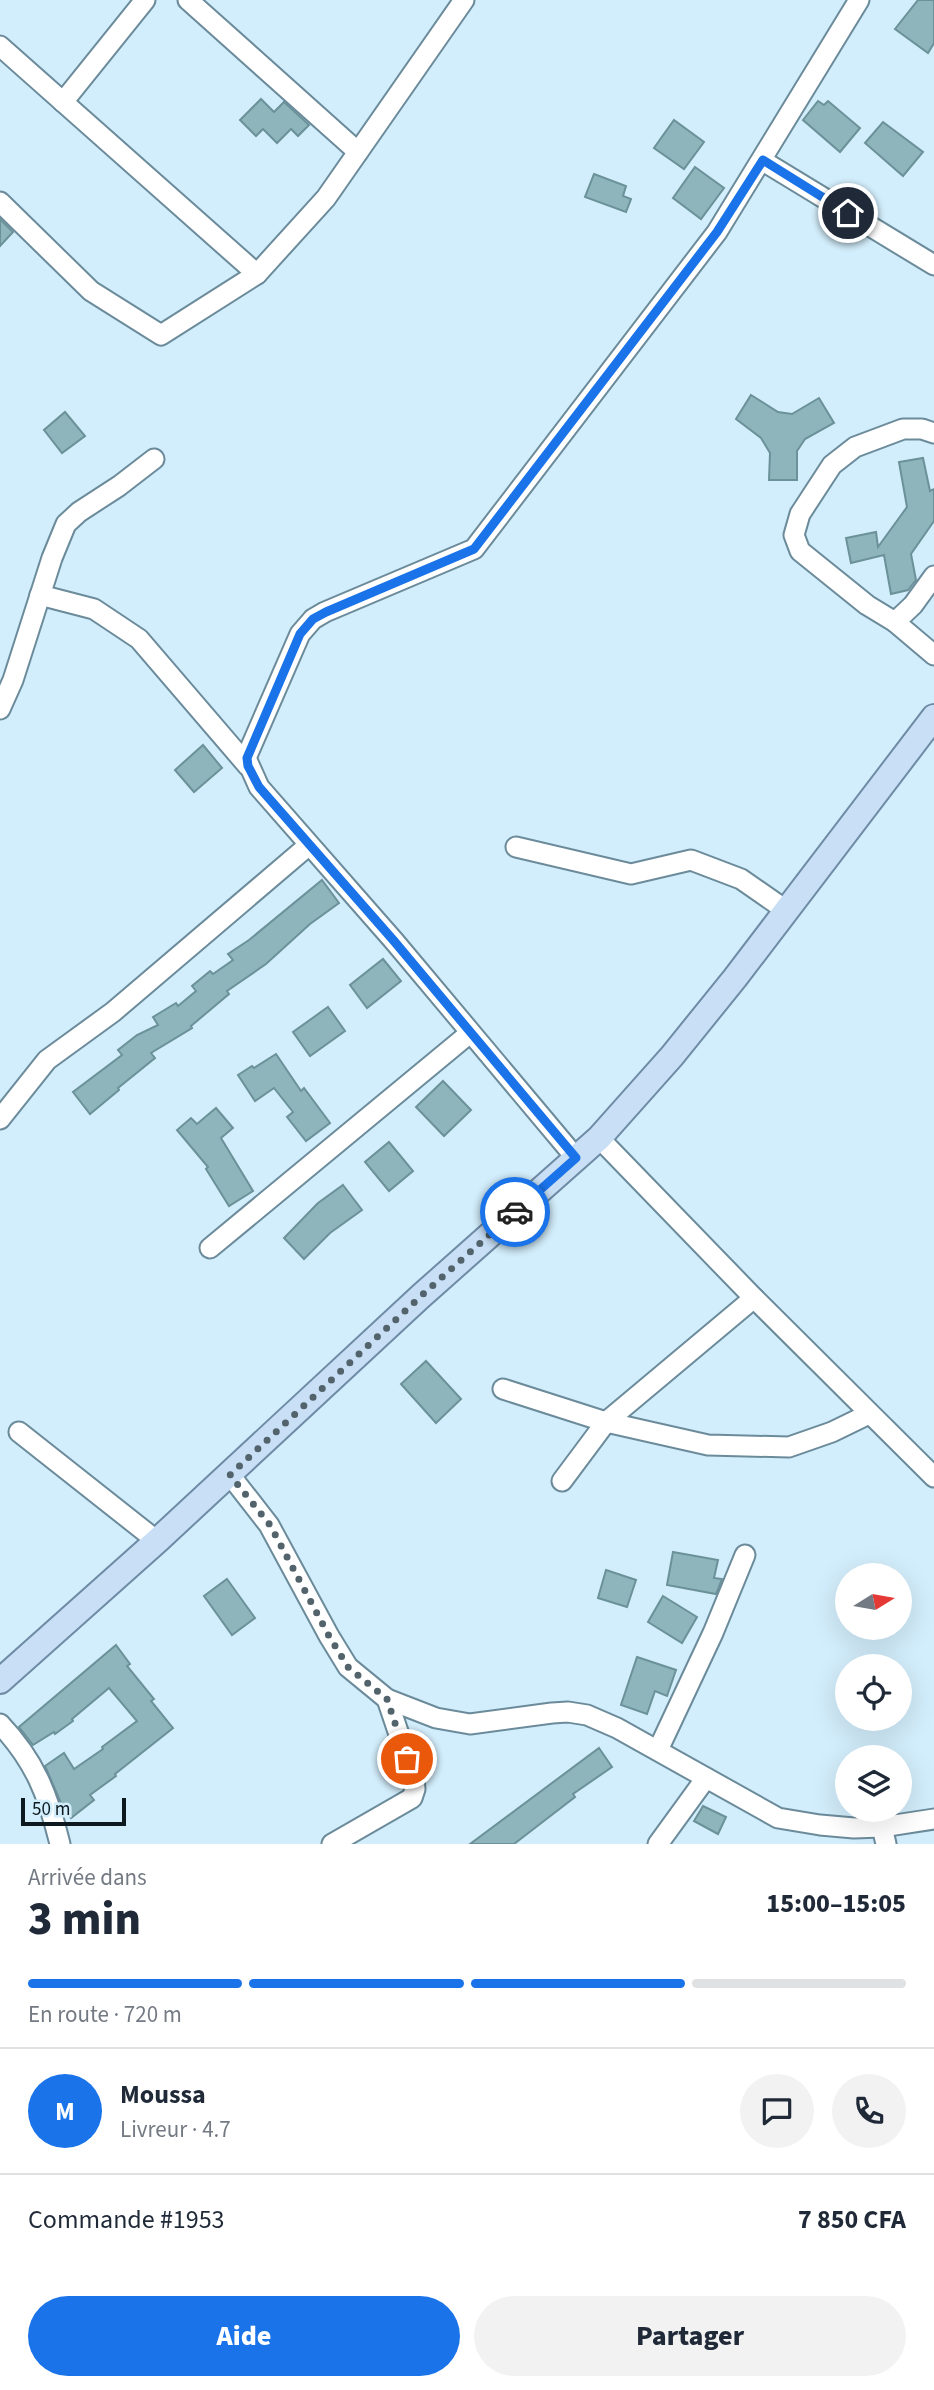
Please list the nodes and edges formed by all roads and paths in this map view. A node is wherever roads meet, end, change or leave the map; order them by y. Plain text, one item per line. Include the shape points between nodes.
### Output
1 (145, 0) edge
2 (188, 0) edge
3 (464, 0) edge
4 (859, 0) edge
5 (0, 47) edge
6 (63, 102) junction
7 (358, 152) junction
8 (763, 160) junction
9 (0, 202) edge
10 (934, 265) edge
11 (257, 274) junction
12 (934, 433) edge
13 (154, 459) dead end
14 (934, 576) edge
15 (40, 595) junction
16 (895, 622) junction
17 (934, 655) edge
18 (0, 709) edge
19 (934, 717) edge
20 (248, 766) junction
21 (310, 845) junction
22 (516, 847) dead end
23 (787, 911) junction
24 (470, 1033) junction
25 (0, 1119) edge
26 (599, 1138) junction
27 (576, 1158) junction
28 (210, 1248) dead end
29 (754, 1298) junction
30 (503, 1389) dead end
31 (869, 1414) junction
32 (606, 1422) junction
33 (19, 1432) dead end
34 (230, 1475) junction
35 (934, 1477) edge
36 (562, 1481) dead end
37 (157, 1541) junction
38 (745, 1555) dead end
39 (0, 1681) edge
40 (387, 1699) junction
41 (0, 1724) edge
42 (657, 1751) junction
43 (706, 1778) junction
44 (934, 1819) edge
45 (884, 1835) edge
46 (60, 1844) edge
47 (332, 1844) edge
48 (658, 1844) edge

1 - 6 street
2 - 7 street
3 - 7 street
4 - 8 street
5 - 6 street
6 - 11 street
7 - 11 street via 326,198
8 - 10 street
8 - 20 street via 717,232 474,549 313,619 300,634 256,732
9 - 11 street via 91,291 161,335
12 - 16 street via 903,429 855,447 832,465 800,514 794,535 800,551
13 - 15 street via 66,524
14 - 16 street
15 - 18 street
15 - 20 street via 94,609 139,639
16 - 17 street
19 - 23 main road
20 - 21 street via 259,787
21 - 24 street
21 - 25 street via 113,1012 47,1060
22 - 23 street via 631,874 691,860 741,879
23 - 26 main road via 672,1056
24 - 27 street
24 - 28 street
26 - 27 main road
26 - 29 street
27 - 34 main road
29 - 31 street
29 - 32 street
30 - 32 street
31 - 32 street via 789,1447 708,1445
31 - 35 street
32 - 36 street
33 - 37 street
34 - 37 main road
34 - 40 street via 270,1525 348,1667
37 - 39 main road
38 - 42 street
40 - 42 street via 436,1718 470,1724 552,1713 587,1715
40 - 47 street via 414,1779 412,1798
41 - 46 street via 18,1743 41,1782
42 - 43 street
43 - 45 street via 778,1818
43 - 48 street
44 - 45 street

